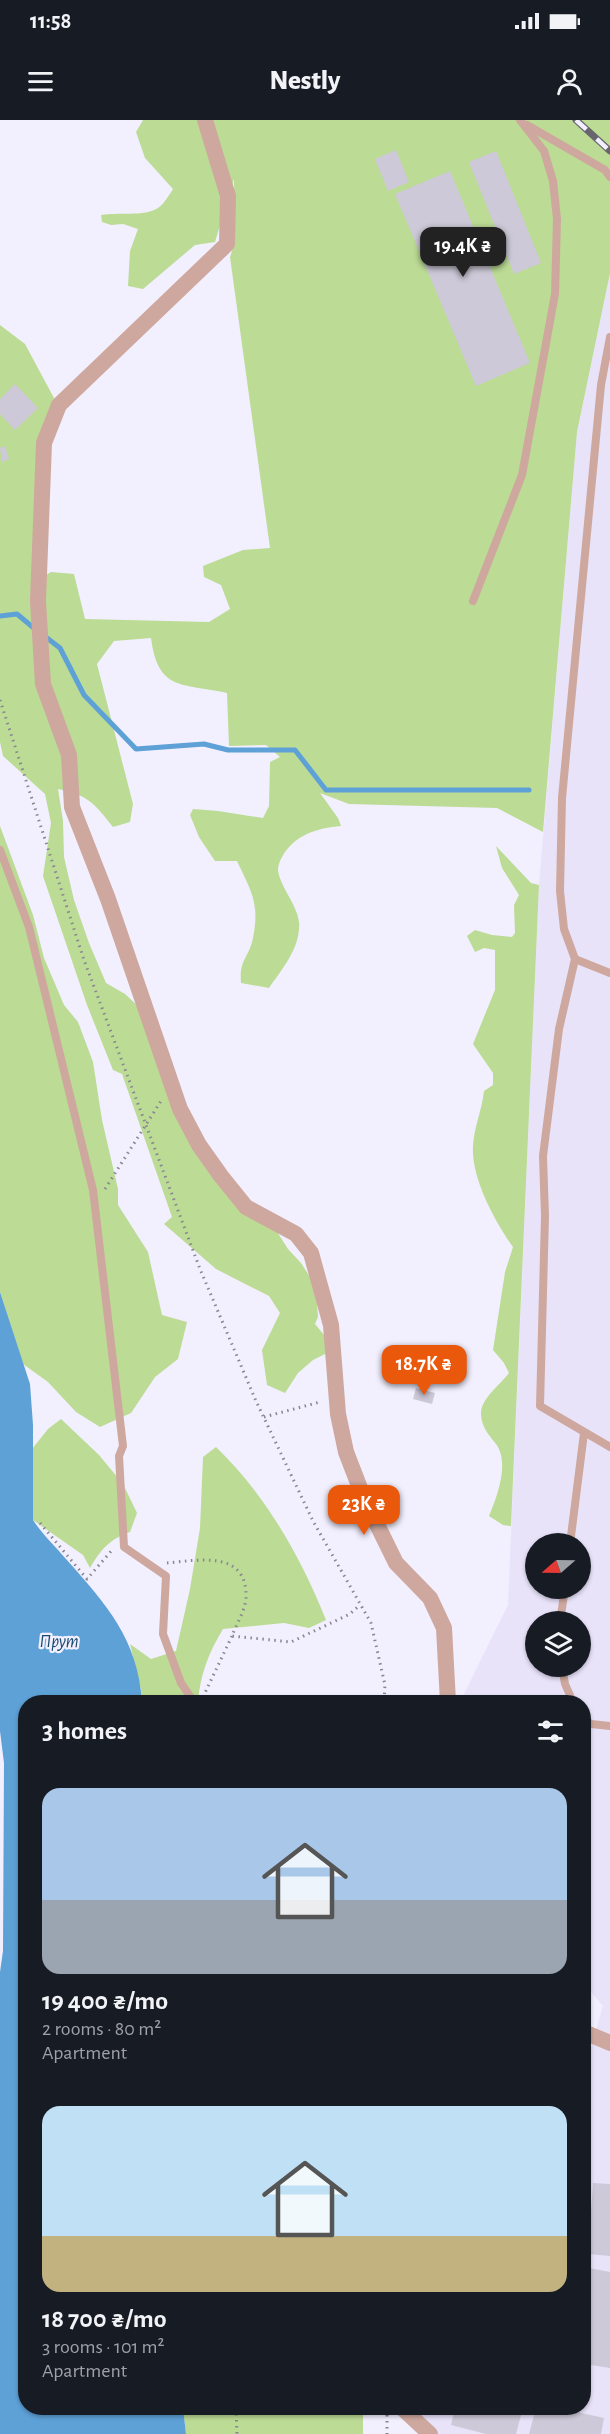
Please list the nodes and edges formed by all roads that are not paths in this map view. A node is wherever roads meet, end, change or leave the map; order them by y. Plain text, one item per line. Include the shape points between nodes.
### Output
1 (205, 120) edge
2 (522, 122) edge
3 (610, 177) edge
4 (610, 337) edge
5 (473, 601) dead end
6 (0, 850) edge
7 (575, 959) junction
8 (610, 973) edge
9 (584, 1433) junction
10 (610, 1447) edge
11 (571, 1533) edge
12 (564, 1677) edge
13 (189, 1695) edge
14 (448, 1695) edge
15 (570, 1695) edge
16 (591, 1724) edge
17 (610, 1726) edge
18 (591, 2035) edge
19 (610, 2043) edge
20 (410, 2415) edge
21 (430, 2434) edge

1 - 14 street via 228,196 227,244 59,405 44,443 38,601 43,684 69,755 72,807 180,1109 199,1145 246,1206 296,1234 311,1253 331,1325 336,1397 346,1452 396,1563 430,1598 444,1628
2 - 3 lane via 605,170
2 - 5 lane via 544,151 553,181 557,219 555,294 522,475
4 - 7 lane via 601,385 562,798 560,891 564,929
6 - 13 lane via 29,927 93,1190 123,1446 119,1455 124,1546 166,1576 163,1634
7 - 8 lane
7 - 9 lane via 559,1029 543,1156 540,1406
9 - 10 lane
9 - 11 lane
12 - 15 lane
16 - 17 lane
18 - 19 street
20 - 21 street

